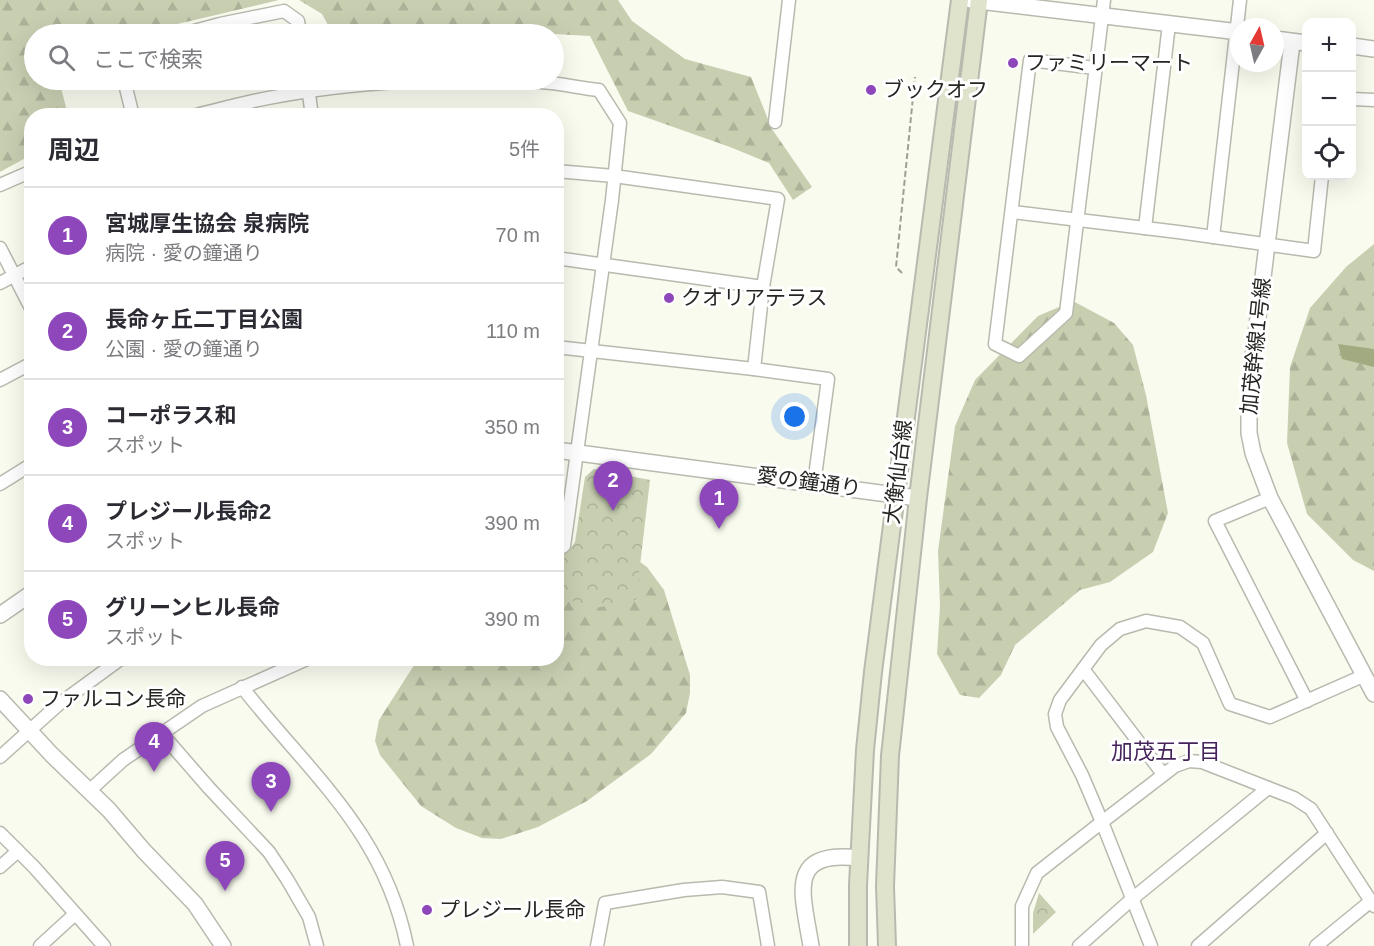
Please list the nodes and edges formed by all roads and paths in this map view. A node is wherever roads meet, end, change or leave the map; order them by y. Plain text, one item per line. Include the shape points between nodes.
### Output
1 (789, 0) edge
2 (960, 0) edge
3 (976, 0) edge
4 (1104, 0) edge
5 (1240, 0) edge
6 (1102, 16) junction
7 (1239, 18) edge
8 (220, 24) edge
9 (298, 24) edge
10 (1169, 24) junction
11 (1230, 31) edge
12 (1284, 40) edge
13 (1299, 43) edge
14 (1356, 47) edge
15 (1374, 49) edge
16 (1095, 68) junction
17 (1233, 72) edge
18 (915, 77) dead end
19 (564, 85) edge
20 (126, 90) edge
21 (295, 90) edge
22 (309, 90) edge
23 (1356, 99) edge
24 (1374, 100) edge
25 (131, 108) edge
26 (226, 108) edge
27 (311, 108) edge
28 (775, 122) dead end
29 (564, 172) edge
30 (24, 174) edge
31 (614, 176) junction
32 (1322, 180) edge
33 (0, 185) edge
34 (1013, 212) junction
35 (1078, 220) junction
36 (1145, 228) junction
37 (1213, 237) junction
38 (1267, 246) junction
39 (0, 248) edge
40 (564, 259) edge
41 (603, 264) junction
42 (24, 270) edge
43 (902, 273) dead end
44 (13, 275) junction
45 (0, 283) edge
46 (763, 287) junction
47 (24, 295) edge
48 (564, 348) edge
49 (591, 350) junction
50 (24, 367) edge
51 (754, 369) junction
52 (0, 380) edge
53 (564, 451) edge
54 (578, 452) junction
55 (24, 469) edge
56 (0, 484) edge
57 (814, 484) junction
58 (895, 494) junction
59 (918, 498) junction
60 (1270, 498) junction
61 (564, 546) edge
62 (24, 598) edge
63 (0, 615) edge
64 (111, 666) edge
65 (291, 666) edge
66 (1083, 669) junction
67 (1365, 675) junction
68 (242, 687) junction
69 (1374, 694) edge
70 (0, 699) edge
71 (1306, 700) junction
72 (28, 730) junction
73 (162, 734) junction
74 (0, 757) edge
75 (1163, 774) junction
76 (1268, 788) junction
77 (89, 790) junction
78 (1102, 822) junction
79 (0, 833) edge
80 (1327, 833) junction
81 (18, 851) junction
82 (859, 858) junction
83 (0, 867) edge
84 (1132, 899) junction
85 (1372, 904) edge
86 (75, 914) junction
87 (40, 946) edge
88 (104, 946) edge
89 (223, 946) edge
90 (317, 946) edge
91 (407, 946) edge
92 (597, 946) edge
93 (768, 946) edge
94 (811, 946) edge
95 (858, 946) edge
96 (887, 946) edge
97 (1022, 946) edge
98 (1078, 946) edge
99 (1150, 946) edge
100 (1198, 946) edge
101 (1316, 946) edge

1 - 28 street
2 - 58 main road, 大衡仙台線
3 - 6 street
3 - 59 main road, 大衡仙台線
4 - 6 street
5 - 7 street
6 - 10 street
6 - 16 street
8 - 9 street via 284,11
10 - 11 street
10 - 36 street
12 - 13 street
13 - 38 street, 加茂幹線1号線
14 - 15 street
16 - 34 street via 1030,60
16 - 35 street
17 - 37 street
18 - 43 path via 896,267
19 - 31 street via 599,90 620,123
20 - 25 street
21 - 26 street
22 - 27 street
23 - 24 street
29 - 31 street
30 - 33 street
31 - 41 street
31 - 46 street via 778,199
32 - 38 street via 1314,251
34 - 35 street
34 - 35 street via 995,344 1019,356 1066,313
35 - 36 street
36 - 37 street
37 - 38 street
38 - 60 street, 加茂幹線1号線 via 1248,411 1253,453
39 - 44 street
40 - 41 street
41 - 46 street
41 - 49 street
42 - 44 street
44 - 45 street
44 - 47 street
46 - 51 street
48 - 49 street
49 - 51 street
49 - 54 street
50 - 52 street
51 - 57 street via 828,379
53 - 54 street, 愛の鐘通り
54 - 57 street, 愛の鐘通り
54 - 61 street
55 - 56 street
57 - 58 street, 愛の鐘通り
58 - 59 street, 愛の鐘通り
58 - 82 main road, 大衡仙台線 via 865,750
59 - 96 main road, 大衡仙台線 via 890,756
60 - 67 street, 加茂幹線1号線
60 - 71 street via 1215,521
62 - 63 street
64 - 72 street
65 - 68 street
66 - 71 street via 1101,645 1120,629 1146,621 1180,627 1203,643 1230,704 1270,717
66 - 75 street
66 - 78 street via 1060,700 1055,714 1057,727
67 - 69 street, 加茂幹線1号線
67 - 71 street
68 - 73 street via 202,706
68 - 91 street via 350,815 389,886
70 - 72 street
72 - 74 street
72 - 77 street
73 - 77 street via 123,760
73 - 90 street via 269,852 309,918
75 - 76 street via 1189,761 1202,762
75 - 78 street
76 - 80 street via 1311,809
76 - 84 street
77 - 89 street via 195,904
78 - 84 street
78 - 97 street via 1037,873 1022,906
79 - 81 street
80 - 85 street
80 - 100 street
81 - 83 street
81 - 86 street
82 - 94 street via 821,859 809,866 803,892
82 - 95 main road, 大衡仙台線
84 - 98 street
84 - 99 street
85 - 101 street
86 - 87 street
86 - 88 street
92 - 93 street via 605,903 722,887 759,892

